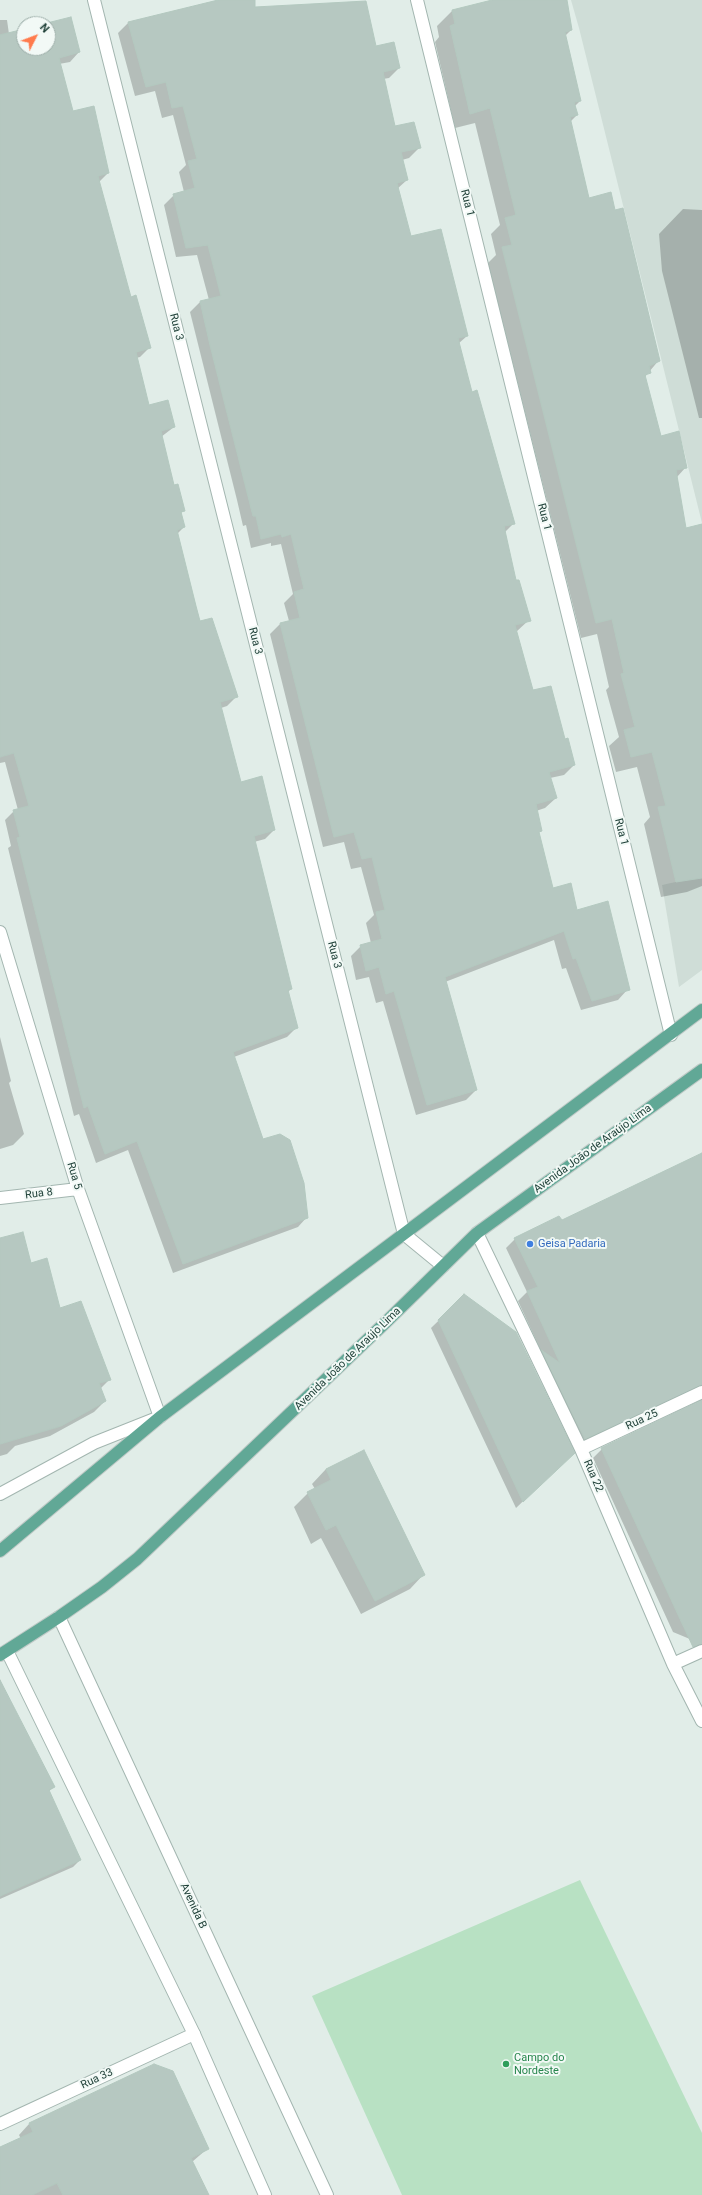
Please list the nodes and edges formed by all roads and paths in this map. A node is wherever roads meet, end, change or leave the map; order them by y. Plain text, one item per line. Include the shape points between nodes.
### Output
1 (94, 0) edge
2 (417, 0) edge
3 (0, 932) edge
4 (702, 1010) edge
5 (671, 1035) junction
6 (702, 1070) edge
7 (78, 1189) junction
8 (0, 1198) edge
9 (477, 1233) junction
10 (404, 1234) junction
11 (442, 1266) junction
12 (702, 1392) edge
13 (160, 1417) junction
14 (581, 1449) junction
15 (0, 1494) edge
16 (0, 1550) edge
17 (59, 1617) junction
18 (702, 1651) edge
19 (3, 1653) edge
20 (673, 1664) junction
21 (702, 1721) edge
22 (194, 2034) junction
23 (0, 2124) edge
24 (265, 2195) edge
25 (328, 2195) edge

1 - 10 street, Rua 3
2 - 5 street, Rua 1
3 - 7 street, Rua 5
4 - 5 main road
5 - 10 main road
6 - 9 main road, Avenida João de Araújo Lima
7 - 8 street, Rua 8
7 - 13 street, Rua 5
9 - 11 main road, Avenida João de Araújo Lima
9 - 14 street, Rua 22
10 - 11 street
10 - 13 main road
11 - 17 main road, Avenida João de Araújo Lima via 137,1558 102,1587
12 - 14 street, Rua 25
13 - 15 street via 94,1443
13 - 16 main road
14 - 20 street, Rua 22
17 - 19 main road, Avenida João de Araújo Lima
17 - 25 street, Avenida B
18 - 20 street
19 - 22 street
20 - 21 street, Rua 22
22 - 23 street, Rua 33
22 - 24 street

